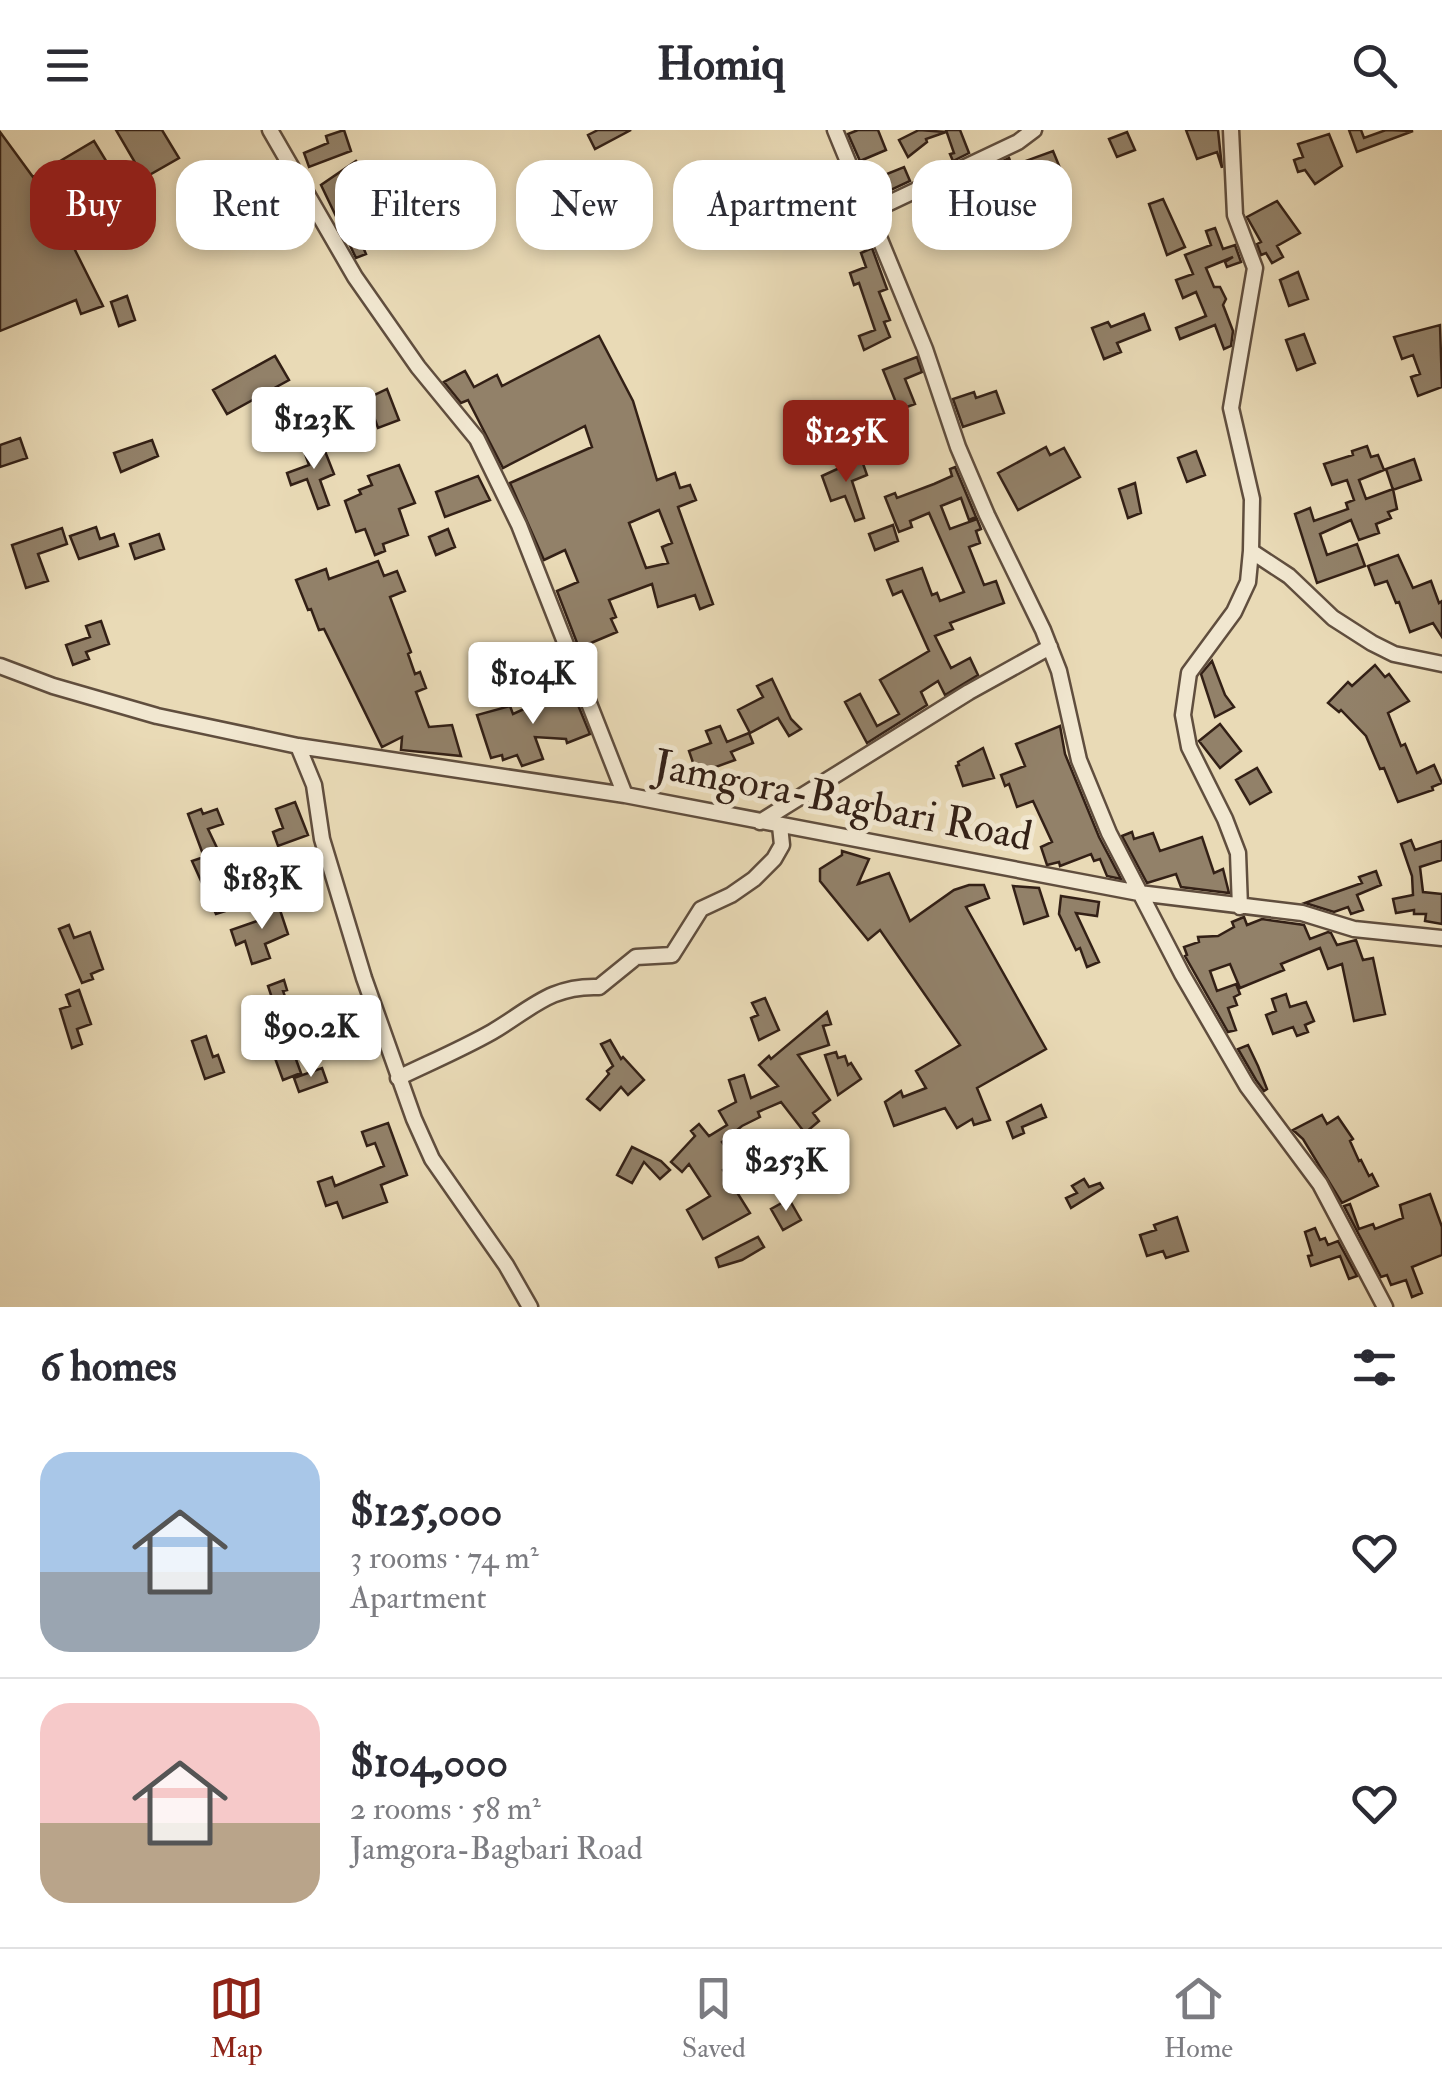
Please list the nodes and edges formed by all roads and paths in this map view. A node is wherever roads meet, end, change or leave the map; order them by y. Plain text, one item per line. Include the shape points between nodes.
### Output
1 (270, 130) edge
2 (834, 130) edge
3 (1034, 130) edge
4 (1231, 130) edge
5 (847, 160) edge
6 (892, 202) edge
7 (885, 250) edge
8 (1251, 551) junction
9 (1050, 647) junction
10 (1442, 664) edge
11 (0, 666) edge
12 (298, 746) junction
13 (625, 795) junction
14 (760, 822) junction
15 (780, 826) junction
16 (1139, 892) junction
17 (1240, 907) junction
18 (1442, 938) edge
19 (398, 1078) junction
20 (530, 1307) edge
21 (1385, 1307) edge

1 - 13 street via 355,277 477,438 519,525
2 - 5 street
3 - 6 street
4 - 8 street via 1235,215 1255,268 1231,408 1252,499
7 - 9 street via 986,515
8 - 10 street via 1372,643
8 - 17 street via 1248,582 1234,612 1189,674 1183,716 1189,747 1238,853
9 - 14 street
9 - 16 street via 1079,760
11 - 12 street, Jamgora-Bagbari Road via 157,716
12 - 13 street, Jamgora-Bagbari Road
12 - 19 street
13 - 14 street, Jamgora-Bagbari Road
14 - 15 street, Jamgora-Bagbari Road
15 - 16 street, Jamgora-Bagbari Road
15 - 19 street via 782,844 774,859 732,895 700,909 672,954 636,958 599,986 543,998 492,1032
16 - 17 street, Jamgora-Bagbari Road
16 - 21 street via 1247,1086 1320,1184
17 - 18 street, Jamgora-Bagbari Road via 1302,913 1354,930
19 - 20 street via 432,1158

